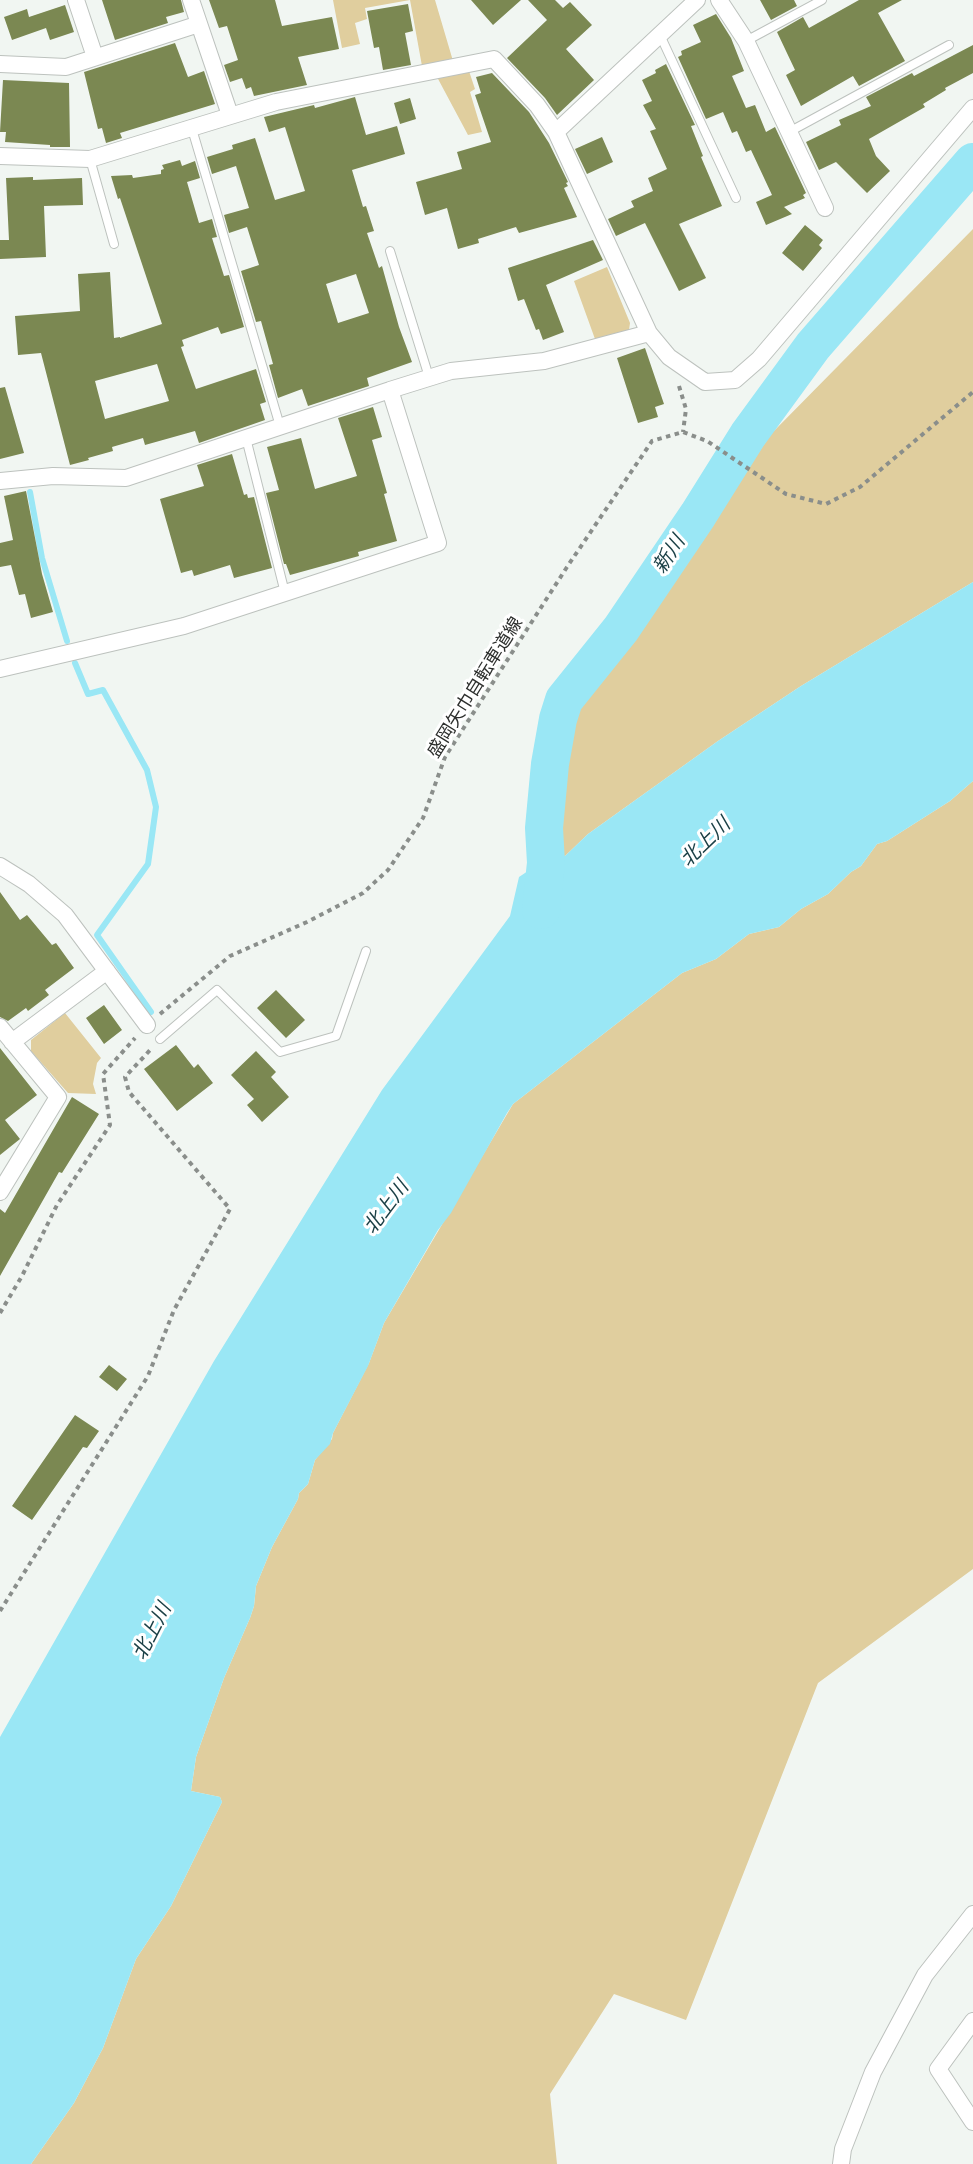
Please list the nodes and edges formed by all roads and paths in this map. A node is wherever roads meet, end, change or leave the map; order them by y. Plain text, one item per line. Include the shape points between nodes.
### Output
1 (76, 0) edge
2 (191, 0) edge
3 (697, 0) edge
4 (719, 0) edge
5 (822, 0) edge
6 (199, 24) junction
7 (660, 35) junction
8 (746, 41) junction
9 (949, 45) dead end
10 (95, 57) junction
11 (0, 63) edge
12 (973, 108) edge
13 (231, 115) junction
14 (192, 129) junction
15 (556, 132) junction
16 (789, 132) junction
17 (0, 156) edge
18 (90, 159) junction
19 (736, 198) dead end
20 (825, 208) dead end
21 (114, 244) dead end
22 (390, 251) dead end
23 (649, 333) junction
24 (669, 357) junction
25 (429, 377) junction
26 (390, 390) junction
27 (973, 392) edge
28 (280, 426) junction
29 (683, 432) junction
30 (246, 437) junction
31 (0, 481) edge
32 (285, 593) junction
33 (0, 669) edge
34 (0, 866) edge
35 (366, 951) dead end
36 (107, 971) junction
37 (147, 1025) junction
38 (0, 1027) edge
39 (160, 1039) joint
40 (12, 1042) junction
41 (0, 1192) edge
42 (0, 1313) edge
43 (0, 1611) edge
44 (973, 1914) edge
45 (973, 2021) edge
46 (973, 2121) edge
47 (841, 2164) edge

1 - 10 street
2 - 6 street
3 - 7 street
4 - 8 street
5 - 8 lane
6 - 10 street
6 - 13 street
7 - 15 street
7 - 19 lane
8 - 16 street
9 - 16 lane
10 - 11 street via 66,67
12 - 24 street via 759,359 735,380 705,382
13 - 14 street
13 - 15 street via 276,102 494,59
14 - 18 street
14 - 28 lane
15 - 23 street
16 - 20 street
17 - 18 street
18 - 21 lane
22 - 25 lane
23 - 24 street
23 - 25 street via 544,362 451,371
24 - 29 path via 686,410
25 - 26 street
26 - 28 street
26 - 32 street via 438,543
27 - 29 path via 860,487 826,504 786,494 707,441
28 - 30 street
29 - 37 path, 盛岡矢巾自転車道線 via 652,441 567,567 445,757 423,818 388,870 363,893 231,956
30 - 31 street via 126,478 53,476
30 - 32 lane
32 - 33 street via 184,626
34 - 36 street via 29,884 65,915
35 - 39 lane via 336,1036 280,1052 217,990
36 - 37 street
36 - 40 street
37 - 42 path, 盛岡矢巾自転車道線 via 103,1074 110,1125 57,1205
38 - 40 street
39 - 43 path via 125,1077 129,1092 230,1209 174,1310 148,1376
40 - 41 street via 58,1098
44 - 47 street via 925,1975 878,2063 843,2149
45 - 46 street via 938,2069

